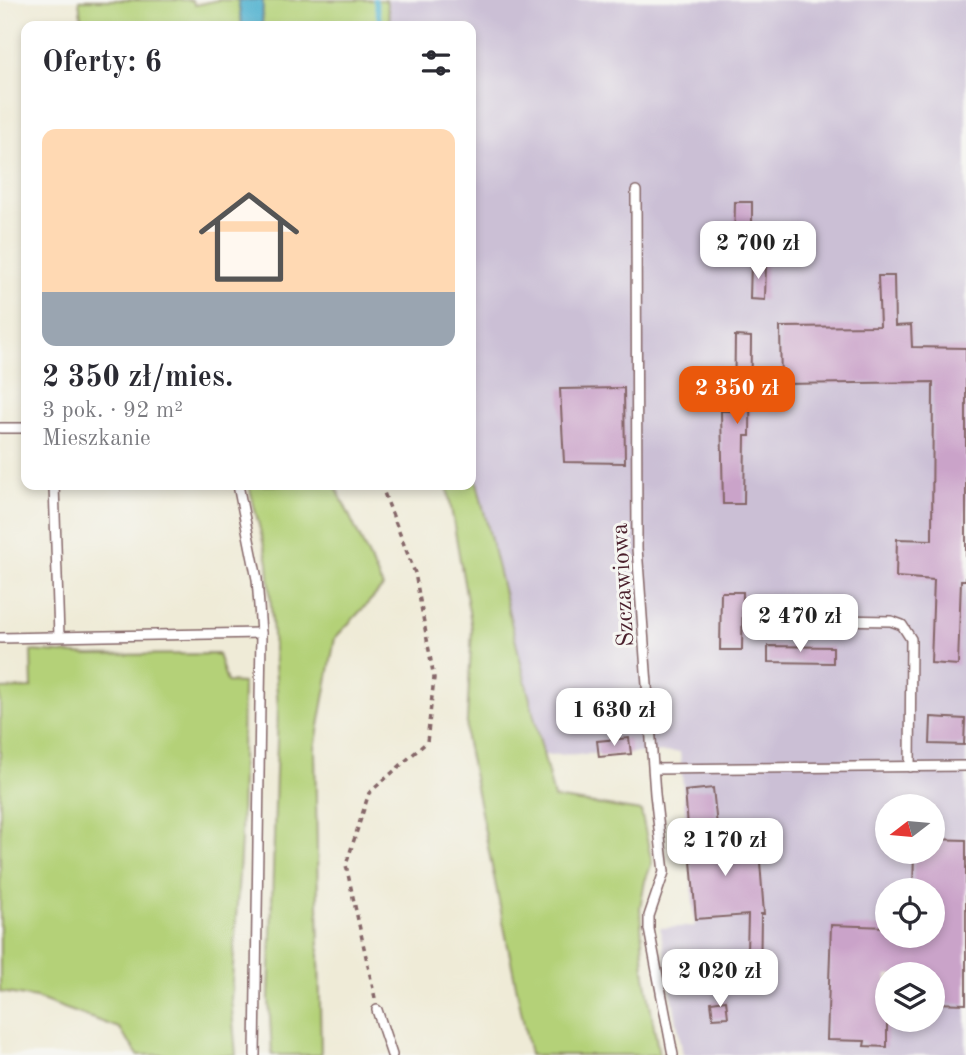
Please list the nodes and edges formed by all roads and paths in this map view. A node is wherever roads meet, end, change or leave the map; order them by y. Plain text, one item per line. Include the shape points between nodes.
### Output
1 (636, 191) dead end
2 (0, 428) edge
3 (21, 428) edge
4 (54, 490) edge
5 (239, 490) edge
6 (383, 490) edge
7 (781, 619) dead end
8 (261, 632) junction
9 (58, 636) junction
10 (0, 638) edge
11 (966, 766) edge
12 (910, 767) junction
13 (654, 769) junction
14 (377, 1010) joint
15 (256, 1055) edge
16 (392, 1055) edge
17 (673, 1055) edge

1 - 13 lane, Szczawiowa via 637,548
2 - 3 lane
4 - 9 lane
5 - 8 lane via 257,579
6 - 14 path via 415,573 434,678 427,742 369,793 346,865
7 - 12 lane via 902,625 911,639
8 - 9 lane
8 - 15 lane
9 - 10 lane
11 - 12 lane
12 - 13 lane
13 - 17 lane, Szczawiowa via 664,872 649,929
14 - 16 lane

